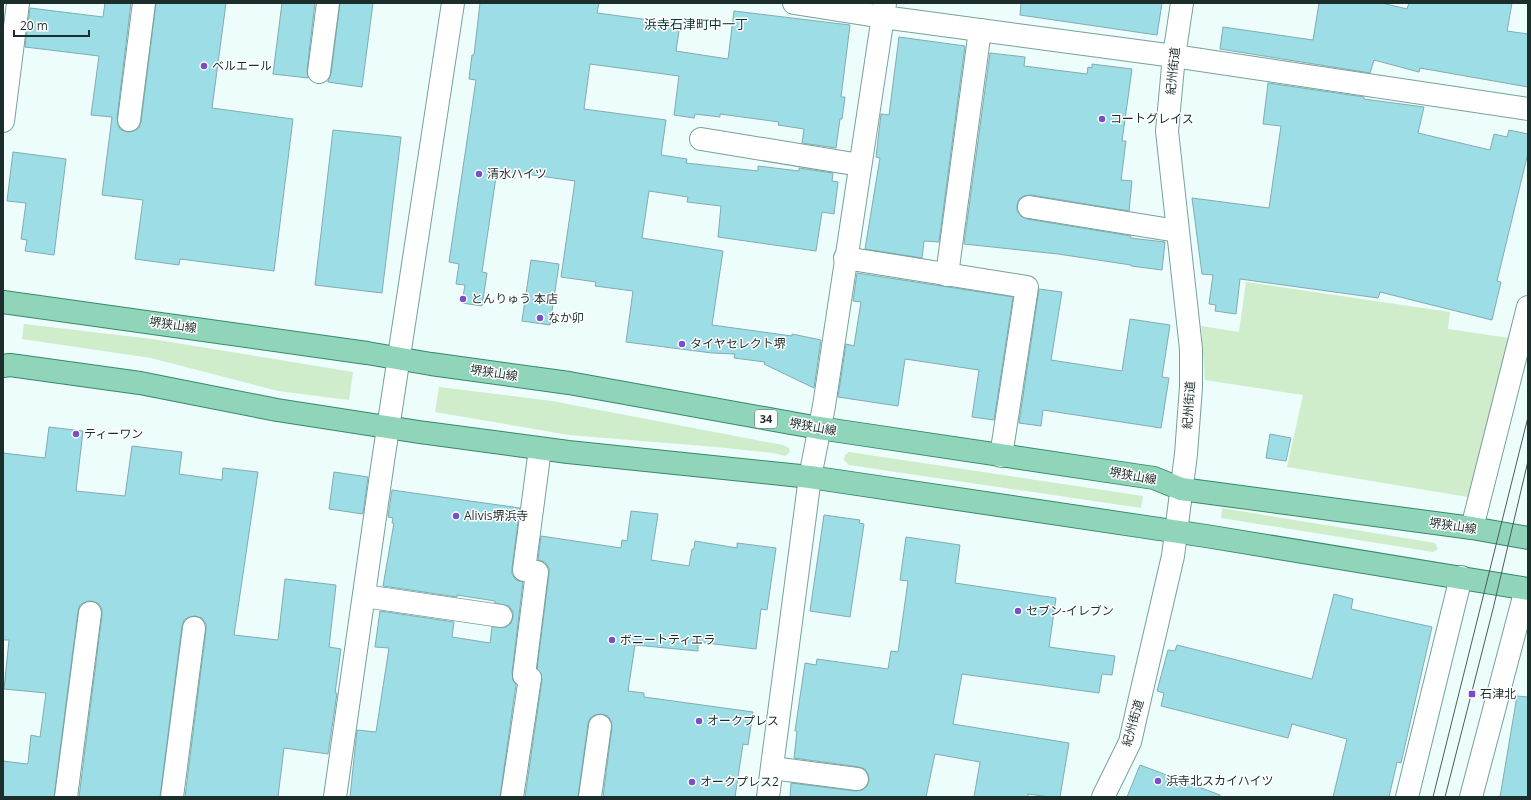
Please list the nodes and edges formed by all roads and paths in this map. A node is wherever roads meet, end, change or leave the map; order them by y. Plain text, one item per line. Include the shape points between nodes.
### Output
1 (18, 3) edge
2 (144, 3) edge
3 (328, 3) edge
4 (453, 3) edge
5 (794, 3) edge
6 (1182, 3) edge
7 (884, 10) edge
8 (980, 30) junction
9 (1174, 56) junction
10 (319, 72) dead end
11 (1528, 108) edge
12 (129, 120) dead end
13 (3, 121) edge
14 (701, 139) dead end
15 (860, 165) junction
16 (1029, 208) dead end
17 (1178, 231) junction
18 (846, 258) junction
19 (947, 274) junction
20 (3, 302) edge
21 (1528, 307) edge
22 (398, 358) junction
23 (3, 366) edge
24 (388, 427) junction
25 (819, 428) junction
26 (540, 449) junction
27 (1001, 456) junction
28 (810, 477) junction
29 (1181, 489) junction
30 (1472, 528) junction
31 (1176, 532) junction
32 (1528, 538) edge
33 (1460, 577) junction
34 (1527, 589) edge
35 (364, 596) junction
36 (90, 613) dead end
37 (501, 616) dead end
38 (194, 628) dead end
39 (600, 726) dead end
40 (772, 768) junction
41 (857, 779) dead end
42 (66, 797) edge
43 (172, 797) edge
44 (336, 797) edge
45 (512, 797) edge
46 (590, 797) edge
47 (768, 797) edge
48 (1103, 797) edge
49 (1407, 797) edge
50 (1471, 797) edge

1 - 13 street
2 - 12 street
3 - 10 street
4 - 22 street
5 - 7 street
6 - 9 street, 紀州街道
7 - 8 street
7 - 15 street
8 - 9 street
8 - 19 street
9 - 11 street
9 - 17 street, 紀州街道 via 1167,131
14 - 15 street
15 - 18 street
16 - 17 street
17 - 29 street, 紀州街道 via 1191,349 1191,386
18 - 19 street
18 - 25 street
19 - 27 street via 1027,287
20 - 22 main road, 堺狭山線 / 34
21 - 30 street
22 - 24 street
22 - 25 main road, 堺狭山線 / 34 via 569,383
23 - 24 main road via 140,383 277,410
24 - 26 main road
24 - 35 street
25 - 27 main road, 堺狭山線 / 34
25 - 28 street
26 - 28 main road
26 - 45 street via 524,570 537,572 524,675 530,678
27 - 29 main road, 堺狭山線 / 34 via 1154,478
28 - 31 main road
28 - 40 street
29 - 30 main road, 堺狭山線 / 34
29 - 31 street, 紀州街道
30 - 32 main road, 堺狭山線 / 34
31 - 33 main road
31 - 48 street, 紀州街道 via 1173,556 1130,742
33 - 34 main road
33 - 49 street
34 - 50 street
35 - 37 street
35 - 44 street
36 - 42 street
38 - 43 street
39 - 46 street
40 - 41 street
40 - 47 street

